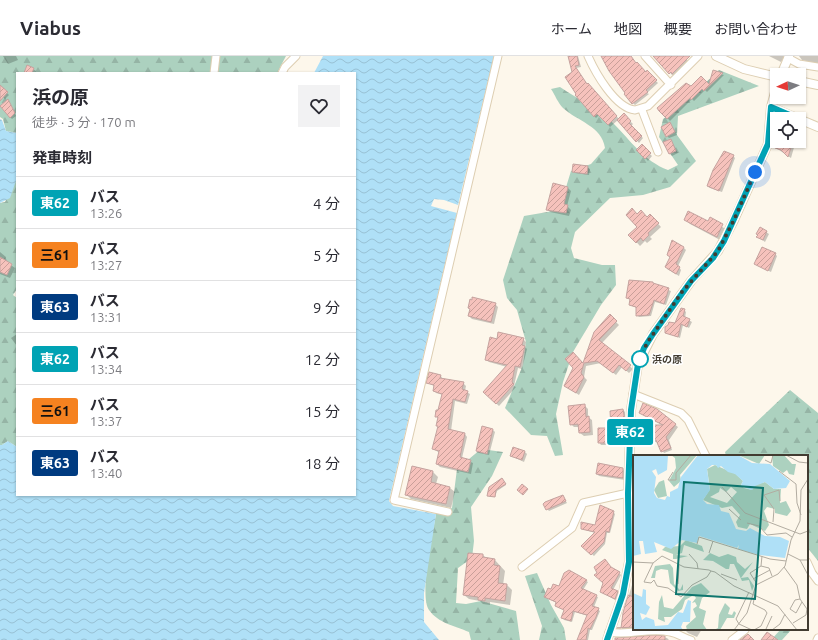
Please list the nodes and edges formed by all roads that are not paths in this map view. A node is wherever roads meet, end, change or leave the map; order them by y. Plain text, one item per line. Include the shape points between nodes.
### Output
1 (216, 56) edge
2 (296, 56) edge
3 (498, 56) edge
4 (588, 56) edge
5 (645, 56) edge
6 (698, 56) edge
7 (716, 56) edge
8 (789, 57) edge
9 (818, 67) edge
10 (784, 68) edge
11 (214, 72) edge
12 (282, 72) edge
13 (770, 75) edge
14 (806, 82) edge
15 (671, 85) junction
16 (818, 85) edge
17 (772, 104) edge
18 (771, 107) junction
19 (642, 110) junction
20 (783, 112) edge
21 (806, 122) edge
22 (818, 127) edge
23 (658, 152) dead end
24 (633, 394) junction
25 (706, 455) edge
26 (628, 493) junction
27 (448, 512) dead end
28 (808, 564) edge
29 (522, 567) dead end
30 (818, 581) edge
31 (745, 630) edge
32 (608, 636) edge
33 (691, 640) edge
34 (732, 640) edge

1 - 11 street
2 - 12 street
3 - 27 street via 394,500
4 - 19 street via 601,80 622,105 632,110
5 - 15 street
6 - 15 street
7 - 13 street via 744,69
8 - 9 street via 800,64
8 - 10 street
14 - 16 street
15 - 19 street
17 - 18 street
18 - 20 street
18 - 24 street via 768,144 734,220 718,251 691,281 647,343 638,364
19 - 23 street
21 - 22 street
24 - 25 street via 681,413 688,420
24 - 26 street
26 - 29 street via 584,503 572,528
26 - 32 street via 628,571
28 - 30 street
31 - 34 street
32 - 33 street via 648,631 670,632

